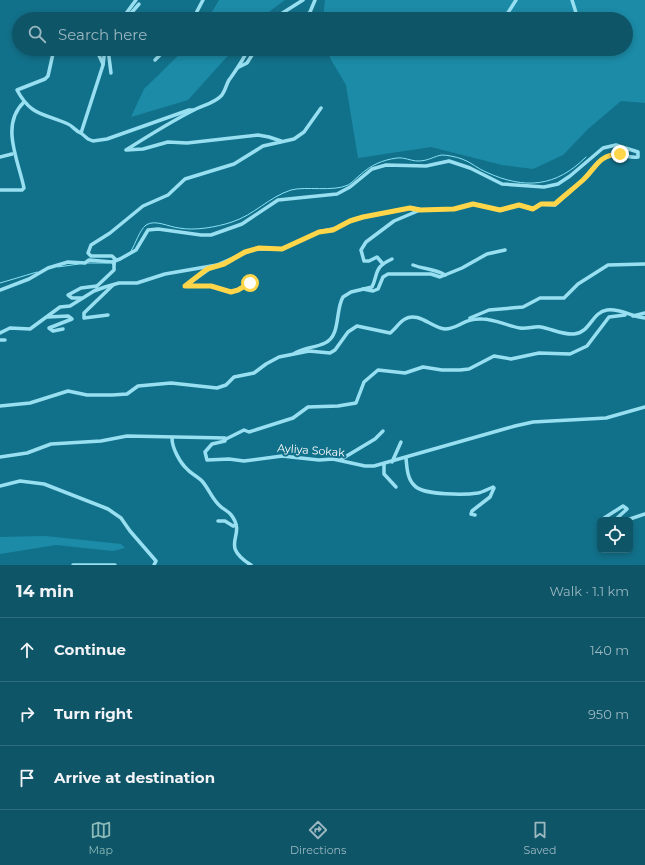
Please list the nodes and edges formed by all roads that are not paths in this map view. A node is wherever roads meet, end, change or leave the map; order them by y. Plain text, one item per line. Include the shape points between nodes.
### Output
1 (136, 0) edge
2 (203, 0) edge
3 (303, 0) edge
4 (315, 0) edge
5 (516, 0) edge
6 (572, 0) edge
7 (139, 4) dead end
8 (127, 12) edge
9 (132, 12) edge
10 (197, 12) edge
11 (284, 12) edge
12 (310, 12) edge
13 (508, 12) edge
14 (576, 12) edge
15 (52, 56) edge
16 (99, 56) edge
17 (105, 56) edge
18 (108, 56) edge
19 (159, 56) edge
20 (244, 56) edge
21 (251, 56) edge
22 (155, 60) dead end
23 (103, 65) junction
24 (239, 67) junction
25 (111, 73) dead end
26 (24, 102) junction
27 (321, 108) dead end
28 (193, 110) junction
29 (81, 133) junction
30 (281, 141) junction
31 (12, 154) junction
32 (0, 157) edge
33 (0, 190) edge
34 (420, 210) junction
35 (505, 250) dead end
36 (392, 259) dead end
37 (383, 264) junction
38 (645, 264) edge
39 (217, 265) junction
40 (412, 265) dead end
41 (445, 275) junction
42 (250, 283) dead end
43 (114, 284) junction
44 (97, 286) junction
45 (363, 289) junction
46 (0, 290) edge
47 (94, 291) junction
48 (83, 298) junction
49 (645, 313) edge
50 (628, 314) junction
51 (108, 315) dead end
52 (633, 316) junction
53 (45, 318) junction
54 (645, 318) edge
55 (469, 319) junction
56 (63, 329) dead end
57 (0, 333) edge
58 (0, 340) edge
59 (5, 340) dead end
60 (292, 354) junction
61 (0, 406) edge
62 (645, 407) edge
63 (383, 431) dead end
64 (172, 438) junction
65 (226, 439) junction
66 (401, 442) dead end
67 (0, 457) edge
68 (406, 458) junction
69 (340, 460) junction
70 (392, 462) junction
71 (384, 464) junction
72 (0, 486) edge
73 (396, 487) dead end
74 (645, 514) edge
75 (475, 515) dead end
76 (606, 517) edge
77 (618, 517) edge
78 (633, 518) edge
79 (218, 521) dead end
80 (236, 525) junction
81 (73, 565) edge
82 (115, 565) edge
83 (154, 565) edge
84 (251, 565) edge

1 - 8 street
2 - 10 street
3 - 11 street
4 - 12 street
5 - 13 street
6 - 14 street
7 - 9 street
15 - 26 street via 45,79 17,90
16 - 23 street
17 - 23 street
18 - 25 street
19 - 22 street
20 - 24 street
21 - 24 street
23 - 29 street
24 - 28 street via 222,96
26 - 29 street via 40,115 70,124
26 - 31 street via 12,112 10,118 7,132
27 - 30 street via 304,132 294,139
28 - 29 street via 123,134 93,141
28 - 30 street via 126,150 143,149 168,142 187,143 258,135
30 - 44 street, bridge via 263,146 234,164 185,179 168,195 142,206 110,233 91,245 88,249 91,256 112,256 114,259 114,270
31 - 32 street
31 - 33 street via 24,188
34 - 37 street via 394,221 366,242 362,250 364,261 378,257
34 - 39 street via 410,208 354,219 282,249 254,249
34 - 46 street via 454,209 473,204 500,210 519,205 533,209 541,204 555,204 602,160 610,155 634,158 638,157 638,152 616,145 603,148 570,176 558,184 544,188 502,184 449,161 426,166 381,166 372,169 337,194 278,200 225,231 207,235 148,230 136,250 118,260 68,262 48,268
35 - 41 street via 487,254
36 - 37 street
37 - 45 street via 377,271 372,287
38 - 55 street via 608,265 578,284 564,298 540,298 523,307 489,310
39 - 42 street via 207,269 185,286 211,286 231,292
39 - 43 street via 165,274 137,283
40 - 41 street
41 - 45 street via 440,277 431,274 388,274 383,277 378,289
43 - 47 street
43 - 51 street via 84,313 84,318
44 - 47 street
44 - 48 street via 81,288 68,295 72,298
45 - 60 street via 343,297 330,340
47 - 48 street
48 - 53 street
49 - 52 street
50 - 52 street
50 - 55 street via 606,310 598,313 586,329 574,334 540,327 521,328 488,319
50 - 65 street via 610,317 587,346 570,354 539,353 512,359 494,356 469,369 460,370 423,367 406,373 378,370 364,382 356,403 308,407 293,418 249,432 244,430
52 - 54 street
53 - 56 street via 68,316 72,319 50,328 53,331
53 - 57 street via 30,329 10,328
55 - 60 street via 449,329 439,328 417,317 410,317 404,319 393,331 386,333 357,326 348,332 330,353
58 - 59 street
60 - 61 street via 266,364 254,373 234,377 226,385 217,388 171,383 138,386 127,394 87,395 68,391 30,403
62 - 68 street, Ayliya Sokak via 606,418 532,422
63 - 69 street via 375,439
64 - 65 street
64 - 67 street via 127,436 100,441 64,442 27,453
64 - 80 street via 173,446 185,467 202,481 217,503 233,516
65 - 69 street, Ayliya Sokak via 208,448 205,452 206,459 244,461 275,456
66 - 70 street
68 - 70 street, Ayliya Sokak
68 - 75 street via 408,476 416,487 422,490 479,493 493,487 490,497 472,511 471,514
69 - 71 street, Ayliya Sokak via 366,466
70 - 71 street, Ayliya Sokak
71 - 73 street via 384,474
72 - 83 street via 20,481 44,484 108,509 126,524 156,561
74 - 78 street
76 - 77 street via 623,506 627,509
79 - 80 street
80 - 84 street via 233,545 235,551
81 - 82 street

